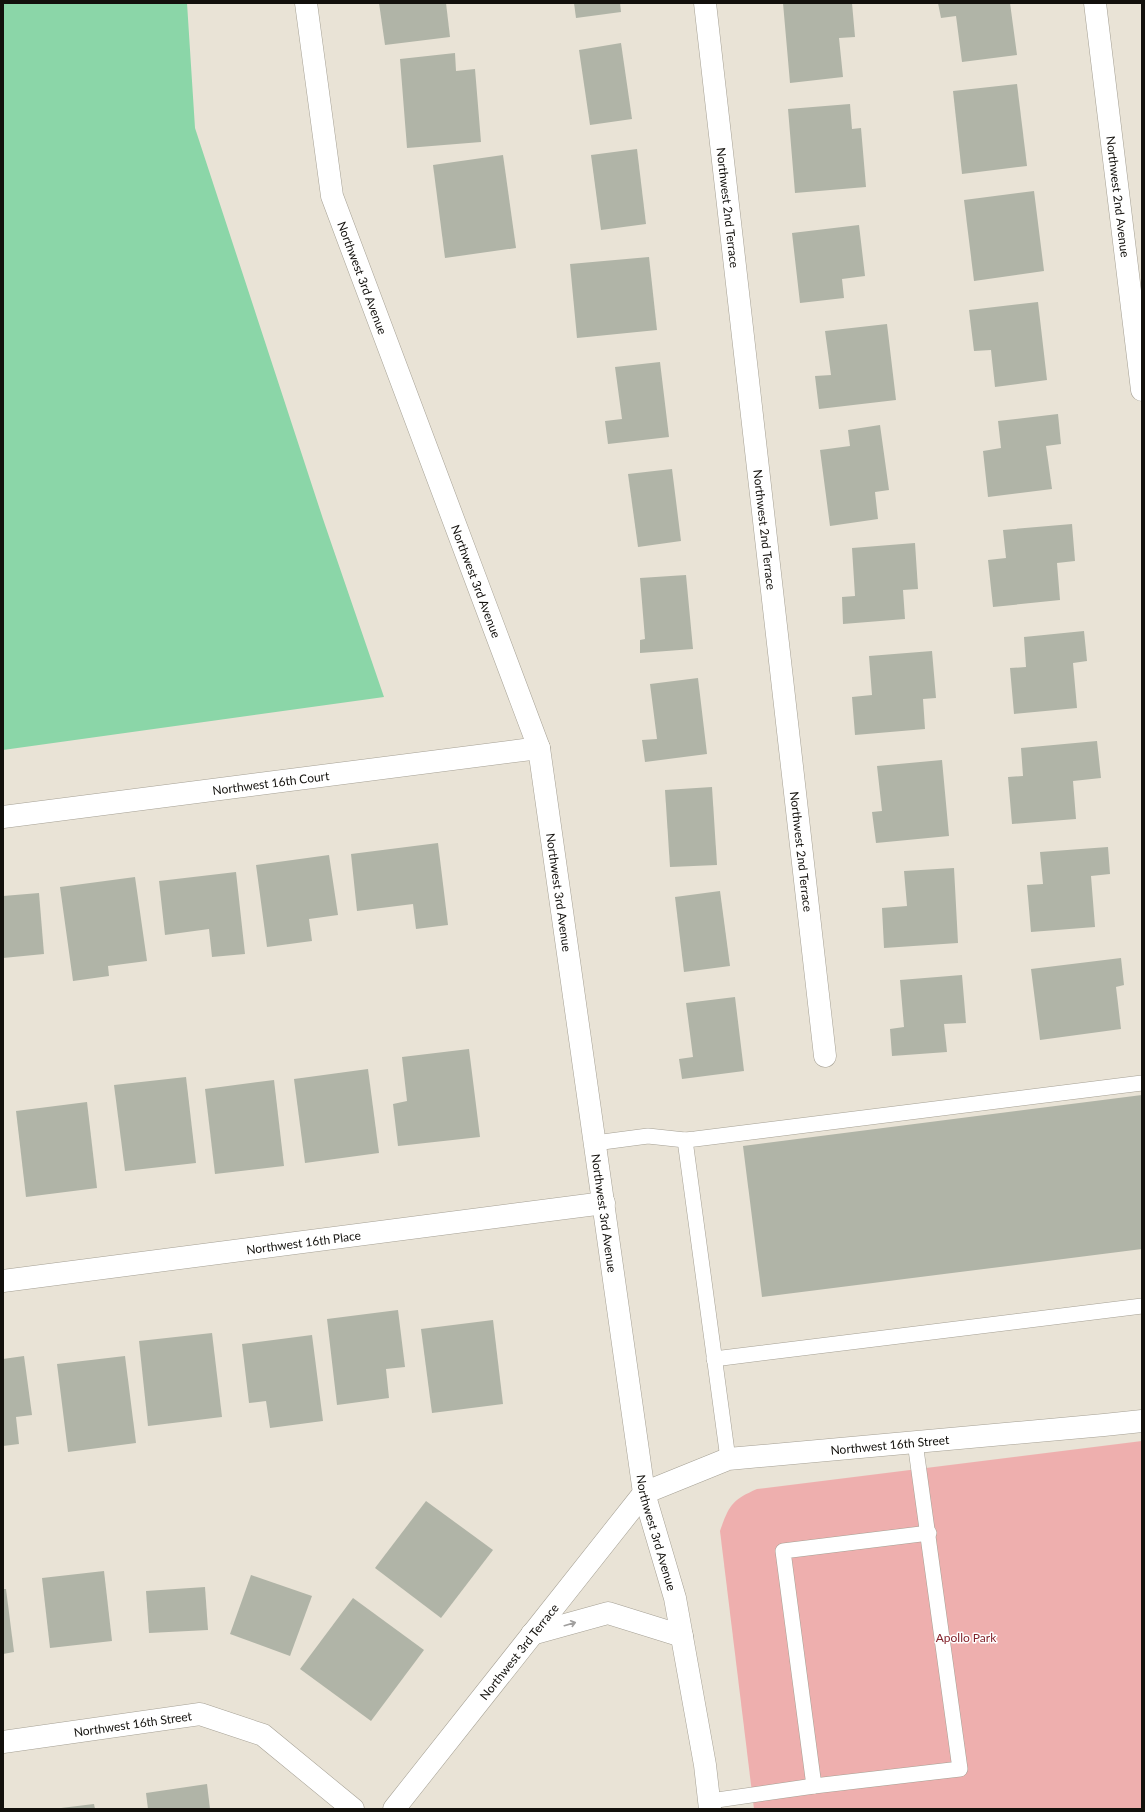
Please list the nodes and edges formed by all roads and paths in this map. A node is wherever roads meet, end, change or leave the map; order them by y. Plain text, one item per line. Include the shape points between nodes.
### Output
1 (306, 3) edge
2 (705, 3) edge
3 (1095, 3) edge
4 (1142, 390) edge
5 (539, 748) junction
6 (3, 817) edge
7 (825, 1056) dead end
8 (1142, 1083) edge
9 (685, 1140) junction
10 (596, 1144) junction
11 (604, 1203) junction
12 (3, 1281) edge
13 (1142, 1306) edge
14 (714, 1359) junction
15 (1142, 1421) edge
16 (915, 1442) junction
17 (728, 1459) junction
18 (644, 1493) junction
19 (928, 1533) junction
20 (532, 1634) junction
21 (682, 1636) junction
22 (3, 1742) edge
23 (814, 1786) junction
24 (710, 1805) edge
25 (353, 1809) edge
26 (394, 1809) edge

1 - 5 street, Northwest 3rd Avenue via 332,196
2 - 7 street, Northwest 2nd Terrace
3 - 4 street, Northwest 2nd Avenue
5 - 6 street, Northwest 16th Court
5 - 10 street, Northwest 3rd Avenue
8 - 9 lane
9 - 10 lane via 648,1136
9 - 14 lane
10 - 11 street, Northwest 3rd Avenue
11 - 12 street, Northwest 16th Place
11 - 18 street, Northwest 3rd Avenue
13 - 14 lane
14 - 17 lane
15 - 16 street, Northwest 16th Street
16 - 17 street, Northwest 16th Street
16 - 19 lane
17 - 18 street, Northwest 16th Street
18 - 20 street, Northwest 3rd Terrace
18 - 21 street, Northwest 3rd Avenue via 675,1598
19 - 23 lane via 783,1551
19 - 23 lane via 960,1769
20 -> 21 street via 608,1613
20 - 26 street, Northwest 3rd Terrace
21 - 24 street, Northwest 3rd Avenue
22 - 25 street, Northwest 16th Street via 200,1714 263,1735
23 - 24 lane

